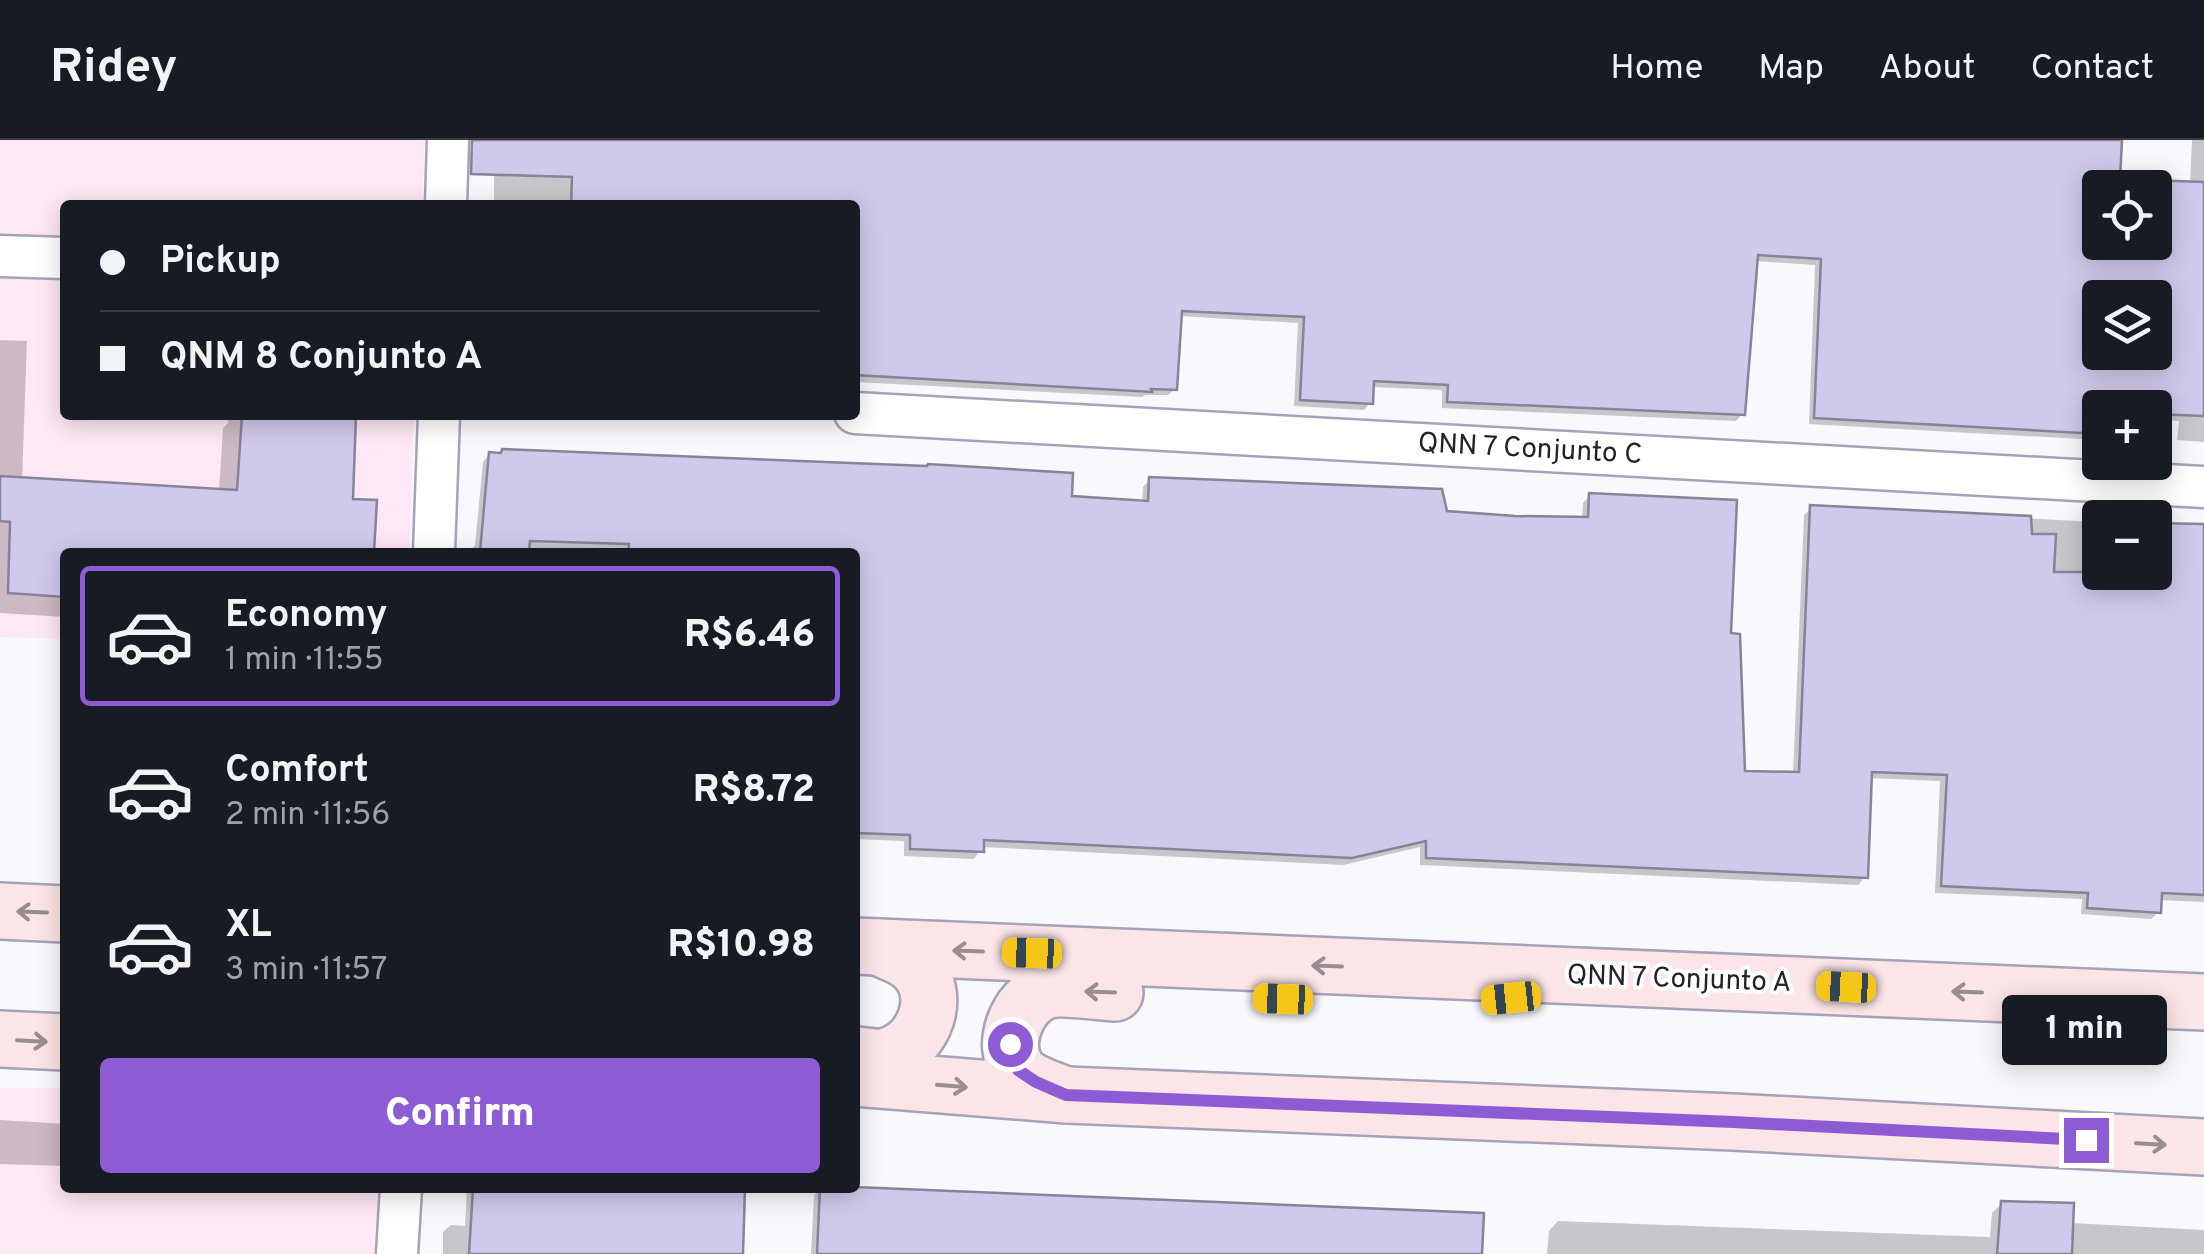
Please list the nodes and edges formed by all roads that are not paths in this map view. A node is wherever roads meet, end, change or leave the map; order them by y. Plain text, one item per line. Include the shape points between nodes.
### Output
1 (448, 140) edge
2 (446, 200) edge
3 (0, 256) edge
4 (60, 258) edge
5 (860, 413) edge
6 (439, 420) edge
7 (2204, 487) edge
8 (434, 548) edge
9 (0, 911) edge
10 (60, 914) edge
11 (866, 946) edge
12 (1686, 980) junction
13 (2204, 1002) edge
14 (0, 1039) edge
15 (60, 1042) edge
16 (860, 1055) edge
17 (860, 1078) edge
18 (1066, 1095) junction
19 (2204, 1147) edge
20 (401, 1193) edge
21 (397, 1251) edge

1 - 2 street
3 - 4 street
5 - 7 street, QNN 7 Conjunto C
6 - 8 street
10 -> 9 main road
12 -> 11 main road, QNN 7 Conjunto A
11 - 16 main road via 913,964 926,982 928,1016 914,1040 887,1057
13 -> 12 main road, QNN 7 Conjunto A
12 -> 18 main road via 1440,1005 1046,990 1022,1007 1010,1044 1018,1070
14 -> 15 main road
17 -> 18 main road
18 -> 19 main road
20 - 21 street

